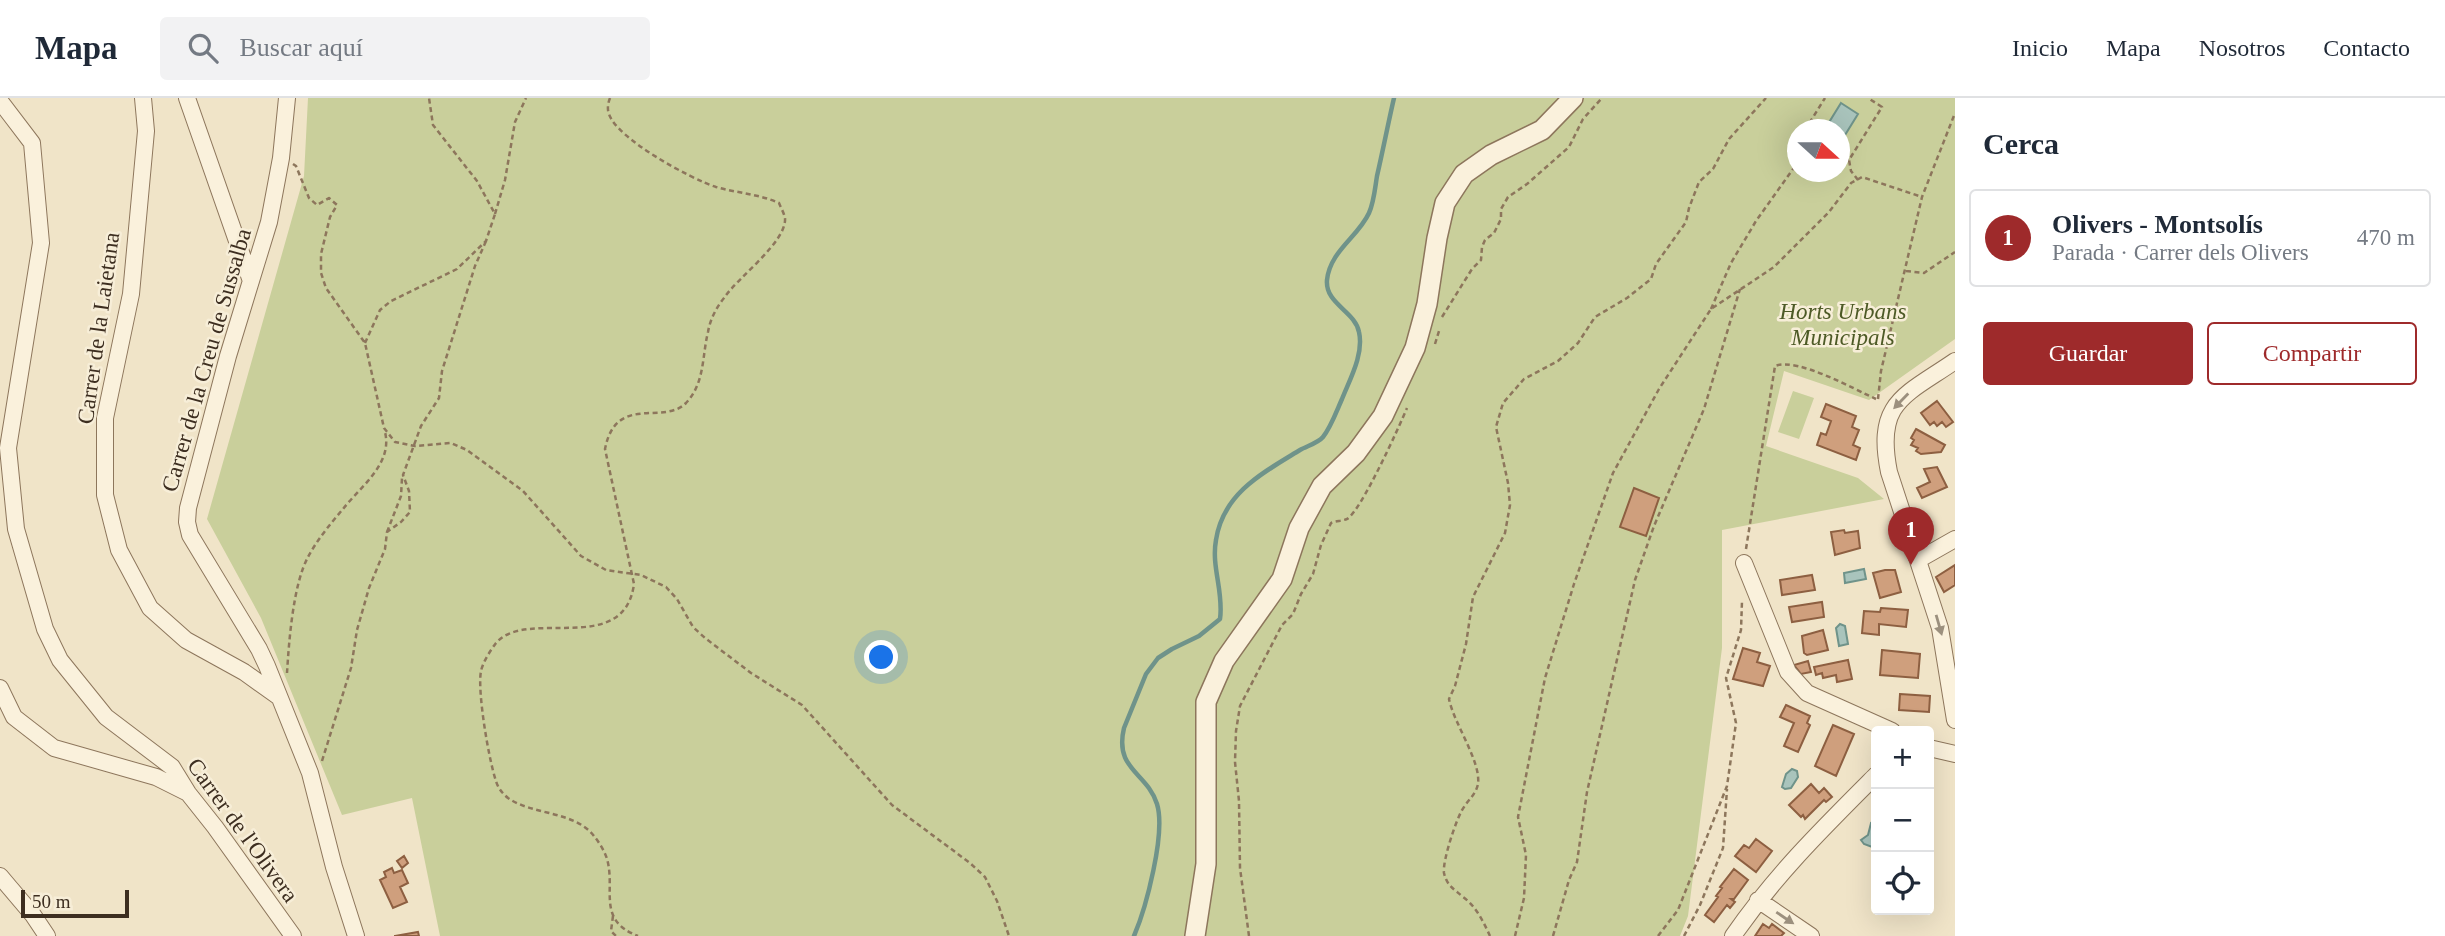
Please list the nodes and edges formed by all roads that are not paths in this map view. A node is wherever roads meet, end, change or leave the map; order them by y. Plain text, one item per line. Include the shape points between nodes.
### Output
1 (143, 98) edge
2 (187, 98) edge
3 (286, 98) edge
4 (1573, 98) edge
5 (0, 101) edge
6 (251, 281) junction
7 (1955, 361) edge
8 (1955, 539) edge
9 (1745, 556) road end
10 (1918, 560) junction
11 (0, 688) edge
12 (279, 698) junction
13 (1955, 720) edge
14 (1881, 726) edge
15 (1955, 736) edge
16 (1934, 749) edge
17 (1952, 754) edge
18 (1871, 780) edge
19 (188, 793) junction
20 (0, 876) edge
21 (1758, 900) junction
22 (47, 936) edge
23 (293, 936) edge
24 (356, 936) edge
25 (1195, 936) edge
26 (1733, 936) edge
27 (1811, 936) edge

1 - 12 street, Carrer de la Laietana via 146,131 131,293 105,418 105,495 119,550 150,608 186,640 244,672
2 - 6 street
3 - 6 street, Carrer de la Creu de Sussalba via 270,222
4 - 25 street via 1542,130 1464,174 1445,203 1415,348 1383,416 1356,453 1322,486 1299,528 1282,579 1224,661 1206,702 1206,864
5 - 19 street, Carrer de l'Olivera via 32,143 41,243 8,448 16,529 45,629 60,660 106,717 172,767
6 - 12 street, Carrer de la Creu de Sussalba via 187,508 187,522 190,535 259,649
7 -> 10 street via 1901,398 1887,423 1884,447 1889,472
8 - 10 street
9 - 14 street via 1788,672 1807,693
10 -> 13 street via 1940,628
11 - 19 street via 14,717 54,748 156,777
12 - 24 street, Carrer de la Creu de Sussalba via 314,788
15 - 17 street
16 - 17 street
18 - 21 street via 1800,850
19 - 23 street, Carrer de l'Olivera
20 - 22 street
21 - 26 street
21 -> 27 street

